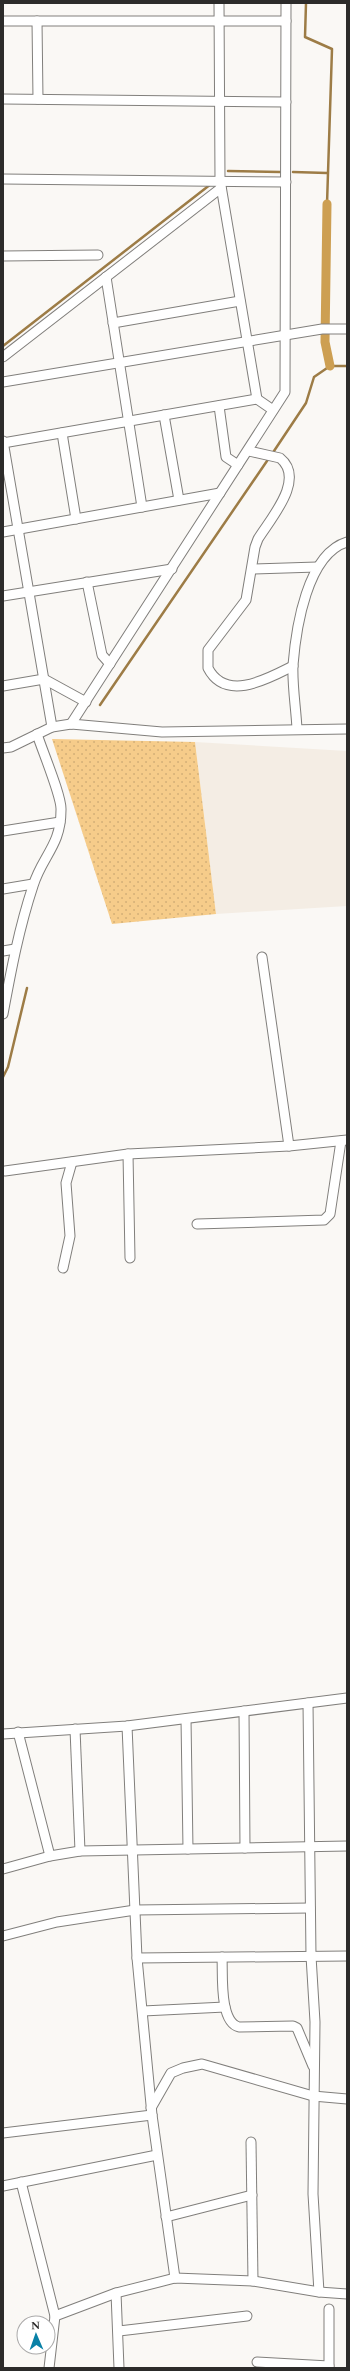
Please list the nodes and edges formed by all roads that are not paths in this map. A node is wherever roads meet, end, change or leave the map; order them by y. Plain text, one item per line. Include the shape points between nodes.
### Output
1 (220, 3) edge
2 (286, 3) edge
3 (3, 21) edge
4 (37, 21) junction
5 (220, 21) junction
6 (286, 21) junction
7 (3, 99) edge
8 (38, 99) junction
9 (220, 101) junction
10 (286, 102) junction
11 (3, 179) edge
12 (286, 182) junction
13 (221, 184) junction
14 (98, 255) dead end
15 (3, 256) edge
16 (106, 277) junction
17 (240, 302) junction
18 (113, 323) junction
19 (343, 329) edge
20 (286, 335) junction
21 (247, 341) junction
22 (3, 357) edge
23 (120, 362) junction
24 (3, 382) edge
25 (257, 399) junction
26 (219, 406) junction
27 (273, 410) junction
28 (164, 415) junction
29 (129, 421) junction
30 (62, 433) junction
31 (3, 442) edge
32 (249, 451) junction
33 (238, 465) junction
34 (220, 493) junction
35 (8, 496) edge
36 (179, 500) junction
37 (142, 507) junction
38 (76, 519) junction
39 (18, 529) junction
40 (3, 532) edge
41 (347, 542) edge
42 (317, 567) junction
43 (172, 569) junction
44 (252, 569) junction
45 (88, 582) junction
46 (29, 592) junction
47 (3, 596) edge
48 (110, 664) junction
49 (293, 666) junction
50 (44, 679) junction
51 (3, 686) edge
52 (86, 702) junction
53 (71, 724) junction
54 (52, 727) junction
55 (297, 729) junction
56 (347, 729) edge
57 (37, 734) junction
58 (3, 748) edge
59 (60, 822) junction
60 (3, 830) edge
61 (33, 884) junction
62 (3, 889) edge
63 (16, 949) junction
64 (3, 951) edge
65 (262, 957) dead end
66 (3, 1014) edge
67 (344, 1140) edge
68 (290, 1146) junction
69 (128, 1154) junction
70 (72, 1162) junction
71 (5, 1171) dead end
72 (197, 1224) dead end
73 (130, 1258) dead end
74 (63, 1268) dead end
75 (347, 1698) edge
76 (308, 1703) junction
77 (244, 1711) junction
78 (186, 1718) junction
79 (127, 1726) junction
80 (75, 1729) junction
81 (18, 1732) junction
82 (3, 1734) edge
83 (347, 1846) edge
84 (310, 1847) junction
85 (245, 1848) junction
86 (188, 1849) junction
87 (133, 1850) junction
88 (80, 1851) junction
89 (50, 1856) junction
90 (3, 1869) edge
91 (310, 1908) junction
92 (135, 1910) junction
93 (3, 1936) edge
94 (311, 1956) junction
95 (347, 1956) edge
96 (222, 1957) junction
97 (137, 1958) junction
98 (225, 2007) junction
99 (143, 2012) junction
100 (314, 2069) junction
101 (313, 2096) junction
102 (347, 2099) edge
103 (151, 2112) junction
104 (3, 2133) edge
105 (251, 2142) dead end
106 (157, 2155) junction
107 (21, 2182) junction
108 (3, 2186) edge
109 (252, 2195) junction
110 (166, 2217) junction
111 (175, 2278) junction
112 (252, 2281) junction
113 (319, 2292) junction
114 (116, 2293) junction
115 (347, 2294) edge
116 (329, 2309) dead end
117 (55, 2315) edge
118 (56, 2316) edge
119 (247, 2316) dead end
120 (119, 2331) junction
121 (50, 2355) edge
122 (257, 2362) dead end
123 (329, 2367) edge
124 (49, 2368) edge
125 (119, 2368) edge

1 - 5 street
2 - 6 street
3 - 4 street
4 - 5 street
4 - 8 street
5 - 6 street
5 - 9 street
6 - 10 street
7 - 8 street
8 - 9 street
9 - 10 street
9 - 13 street
10 - 12 street
11 - 13 street
12 - 13 street
12 - 20 street
13 - 16 street
13 - 17 street
14 - 15 street
16 - 18 street
16 - 22 street
17 - 18 street
17 - 21 street
18 - 23 street
19 - 20 street via 322,329
20 - 21 street
20 - 27 street via 285,392
21 - 23 street
21 - 25 street
23 - 24 street
23 - 29 street
25 - 26 street
25 - 27 street
26 - 28 street
26 - 33 street via 226,457
27 - 32 street
28 - 29 street
28 - 36 street
29 - 30 street
29 - 37 street
30 - 31 street
30 - 38 street
31 - 35 street
32 - 33 street
32 - 44 street via 280,458 287,466 290,486 258,539
33 - 34 street
34 - 36 street
34 - 43 street
35 - 39 street
36 - 37 street
37 - 38 street
38 - 39 street
39 - 40 street
39 - 46 street
41 - 42 street via 327,553
42 - 44 street
42 - 49 street via 303,606
43 - 45 street
43 - 48 street
44 - 49 street via 246,600 208,650 208,668 219,682 237,686 261,682
45 - 46 street
45 - 48 street via 102,655
46 - 47 street
46 - 50 street
48 - 52 street
49 - 55 street
50 - 51 street
50 - 52 street
50 - 54 street
52 - 53 street
53 - 54 street
53 - 55 street via 162,732
54 - 57 street
55 - 56 street
57 - 58 street via 11,747
57 - 59 street via 62,808
59 - 60 street
59 - 61 street via 58,838
61 - 62 street
61 - 63 street
63 - 64 street
63 - 66 street
65 - 68 street
67 - 68 street
67 - 72 street via 330,1214 324,1220
68 - 69 street
69 - 70 street
69 - 73 street
70 - 71 street
70 - 74 street via 66,1183 70,1236
75 - 76 street
76 - 77 street
76 - 84 street
77 - 78 street
77 - 85 street
78 - 79 street
78 - 86 street
79 - 80 street
79 - 87 street
80 - 81 street
80 - 88 street
81 - 82 street
81 - 89 street
83 - 84 street
84 - 85 street
84 - 91 street
85 - 86 street
86 - 87 street
87 - 88 street
87 - 92 street
88 - 89 street
89 - 90 street
91 - 92 street
91 - 94 street
92 - 93 street via 57,1922
92 - 97 street
94 - 95 street
94 - 96 street
94 - 100 street via 315,2022
96 - 97 street
96 - 98 street
97 - 99 street
98 - 99 street
98 - 100 street via 232,2025 297,2028
99 - 103 street
100 - 101 street
101 - 102 street
101 - 103 street via 202,2064 171,2073
101 - 113 street via 313,2194
103 - 104 street
103 - 106 street
105 - 109 street
106 - 107 street
106 - 110 street
107 - 108 street
107 - 117 street
109 - 110 street
109 - 112 street
110 - 111 street
111 - 112 street
111 - 114 street
112 - 113 street
113 - 115 street
114 - 118 street
114 - 120 street
116 - 123 street
119 - 120 street
120 - 125 street
121 - 124 street
122 - 123 street

